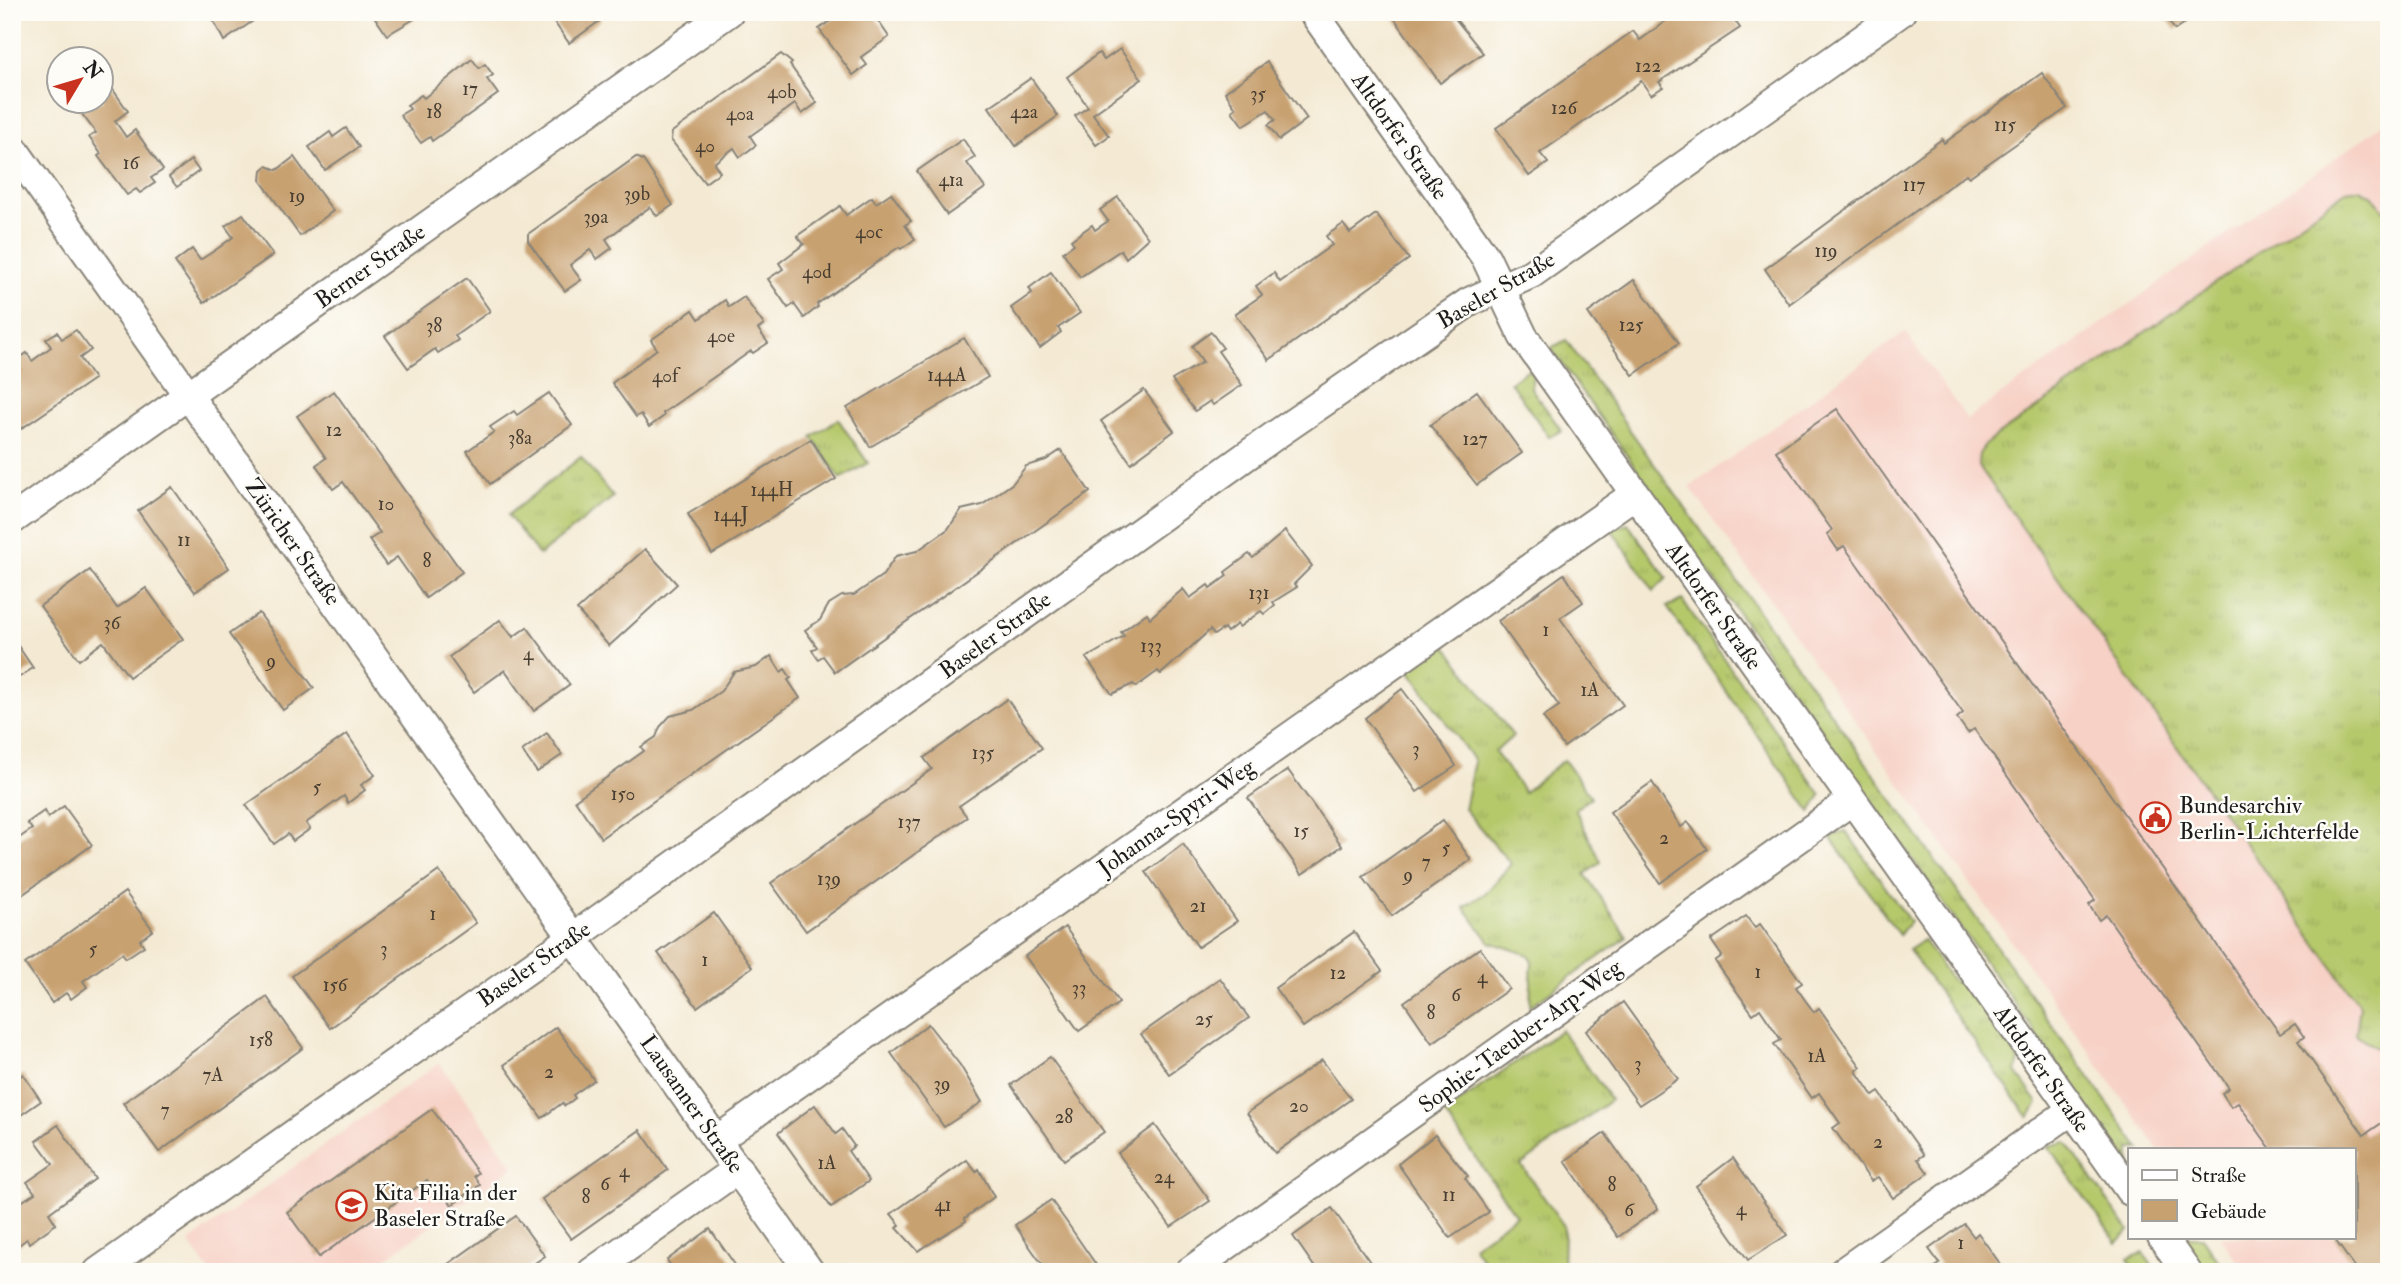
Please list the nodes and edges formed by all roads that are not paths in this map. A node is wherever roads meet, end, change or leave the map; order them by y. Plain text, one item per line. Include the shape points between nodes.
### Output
1 (729, 12) edge
2 (1313, 12) edge
3 (1901, 12) edge
4 (12, 147) edge
5 (1502, 287) junction
6 (189, 395) junction
7 (1635, 494) junction
8 (12, 520) edge
9 (1852, 801) junction
10 (573, 937) junction
11 (2072, 1111) junction
12 (717, 1140) junction
13 (738, 1170) junction
14 (2128, 1189) edge
15 (2163, 1238) edge
16 (98, 1272) edge
17 (592, 1272) edge
18 (810, 1272) edge
19 (1189, 1272) edge
20 (1843, 1272) edge
21 (2187, 1272) edge

1 - 6 street, Berner Straße
2 - 5 street, Altdorfer Straße
3 - 5 street, Baseler Straße via 1531,274
4 - 6 street, Züricher Straße
5 - 7 street, Altdorfer Straße via 1523,336
5 - 10 street, Baseler Straße via 1469,302 1277,434
6 - 8 street, Berner Straße
6 - 10 street, Züricher Straße
7 - 9 street, Altdorfer Straße
7 - 12 street, Johanna-Spyri-Weg
9 - 11 street, Altdorfer Straße
9 - 19 street, Sophie-Taeuber-Arp-Weg
10 - 12 street, Lausanner Straße
10 - 16 street, Baseler Straße
11 - 14 street, Altdorfer Straße
11 - 20 street
12 - 13 street, Lausanner Straße
13 - 17 street
13 - 18 street, Lausanner Straße
15 - 21 street

